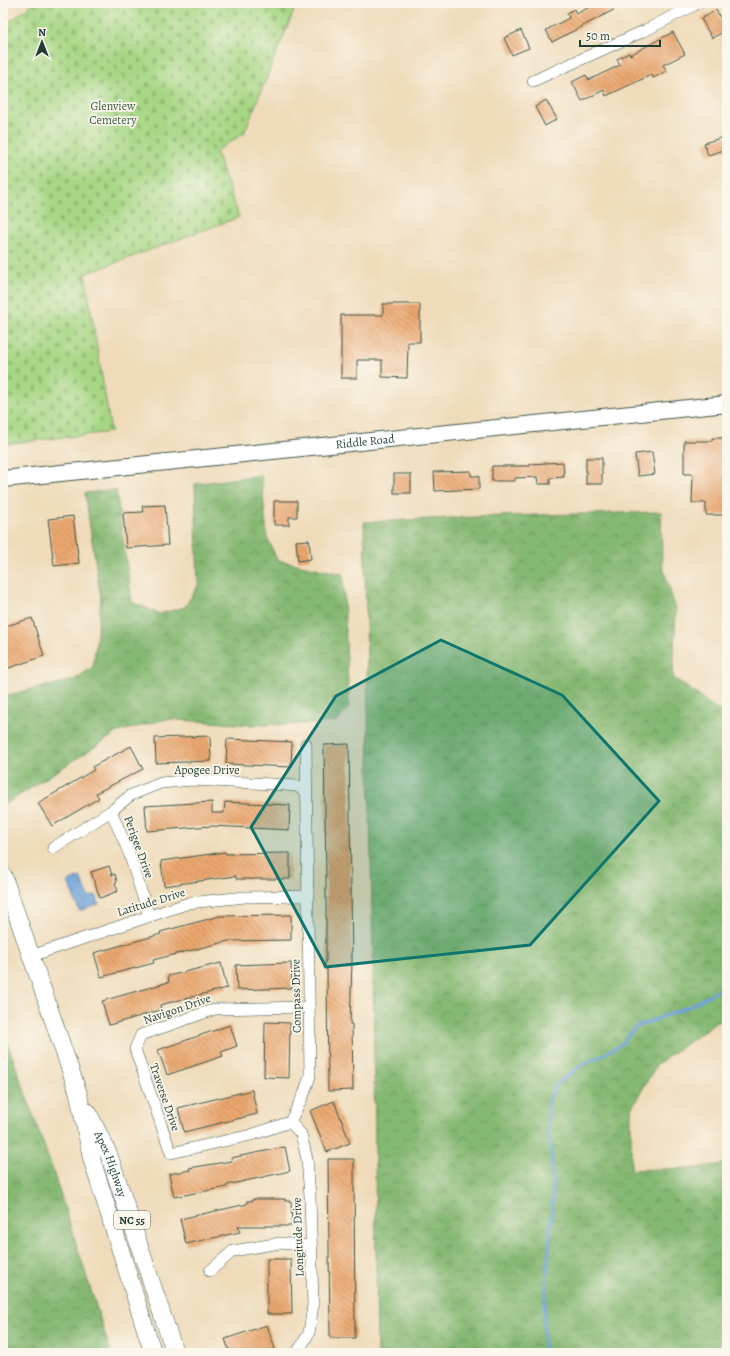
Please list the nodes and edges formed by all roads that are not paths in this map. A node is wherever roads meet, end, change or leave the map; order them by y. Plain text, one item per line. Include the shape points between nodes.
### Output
1 (698, 3) edge
2 (533, 81) dead end
3 (727, 404) edge
4 (3, 479) edge
5 (306, 744) dead end
6 (305, 791) junction
7 (111, 811) junction
8 (53, 848) dead end
9 (3, 875) edge
10 (307, 896) junction
11 (149, 916) junction
12 (31, 956) junction
13 (309, 1007) junction
14 (135, 1049) joint
15 (78, 1092) junction
16 (290, 1122) junction
17 (311, 1246) junction
18 (210, 1271) dead end
19 (153, 1353) edge
20 (175, 1353) edge
21 (297, 1353) edge

1 - 2 street via 646,30
3 - 4 main road, Riddle Road
5 - 6 street, Compass Drive
6 - 7 street, Apogee Drive via 296,786 272,784 192,780 161,783 132,795
6 - 10 street, Compass Drive
7 - 8 street, Apogee Drive
7 - 11 street, Perigee Drive via 129,852
9 - 12 main road, Apex Highway / NC 55
10 - 11 street, Latitude Drive via 245,897 189,903
10 - 13 street, Compass Drive
11 - 12 street, Latitude Drive
12 - 15 main road, Apex Highway / NC 55
13 - 14 street, Navigon Drive via 215,1009 141,1035
13 - 16 street, Compass Drive via 310,1076
14 - 16 street, Traverse Drive via 171,1153 251,1135
15 - 19 main road, Apex Highway / NC 55 via 92,1160
15 - 20 main road, Apex Highway / NC 55 via 109,1154
16 - 17 street, Longitude Drive via 301,1134 307,1159
17 - 18 street via 280,1243 234,1251
17 - 21 street, Longitude Drive via 313,1305 309,1334

